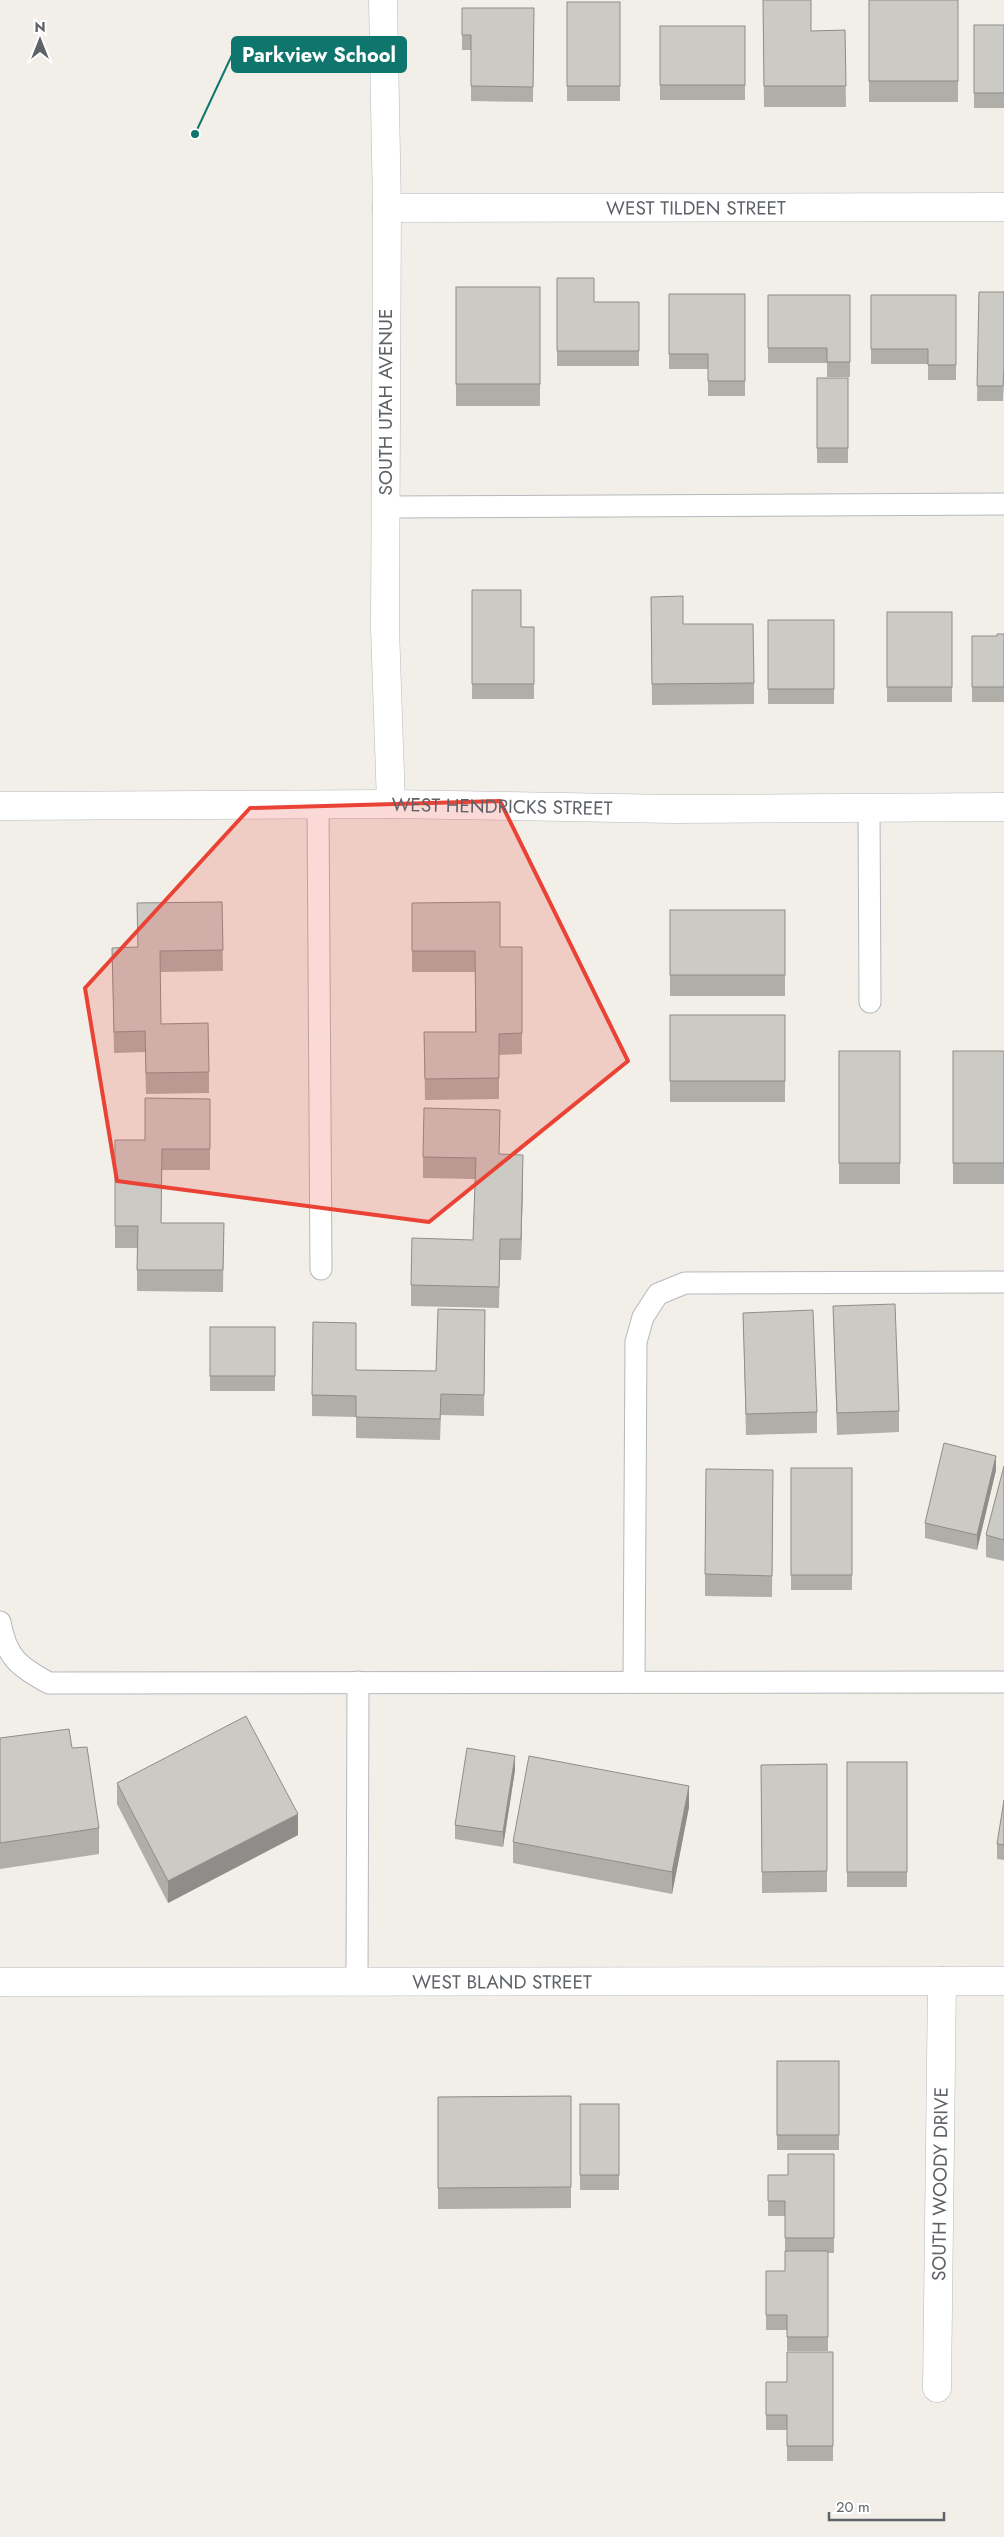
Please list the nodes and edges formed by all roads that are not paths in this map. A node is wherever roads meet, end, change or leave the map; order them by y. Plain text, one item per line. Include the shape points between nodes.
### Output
1 (383, 0) edge
2 (1004, 207) edge
3 (387, 208) junction
4 (1004, 504) edge
5 (384, 507) junction
6 (392, 804) junction
7 (318, 805) junction
8 (0, 806) edge
9 (1004, 807) edge
10 (869, 808) junction
11 (870, 1002) dead end
12 (321, 1269) dead end
13 (1004, 1282) edge
14 (0, 1622) edge
15 (358, 1682) junction
16 (634, 1682) junction
17 (1004, 1682) edge
18 (942, 1981) junction
19 (1004, 1981) edge
20 (0, 1982) edge
21 (357, 1982) junction
22 (937, 2388) dead end

1 - 3 street, SOUTH UTAH AVENUE
2 - 3 street, WEST TILDEN STREET
3 - 5 street, SOUTH UTAH AVENUE
4 - 5 lane
5 - 6 street, SOUTH UTAH AVENUE
6 - 7 street, WEST HENDRICKS STREET
6 - 10 street, WEST HENDRICKS STREET via 673,809
7 - 8 street, WEST HENDRICKS STREET
7 - 12 lane
9 - 10 street, WEST HENDRICKS STREET
10 - 11 lane
13 - 16 lane via 685,1283 658,1294 643,1316 636,1342
14 - 15 lane via 3,1642 22,1669 49,1683
15 - 16 lane
15 - 21 lane
16 - 17 lane
18 - 19 street, WEST BLAND STREET
18 - 21 street, WEST BLAND STREET
18 - 22 street, SOUTH WOODY DRIVE
20 - 21 street, WEST BLAND STREET

